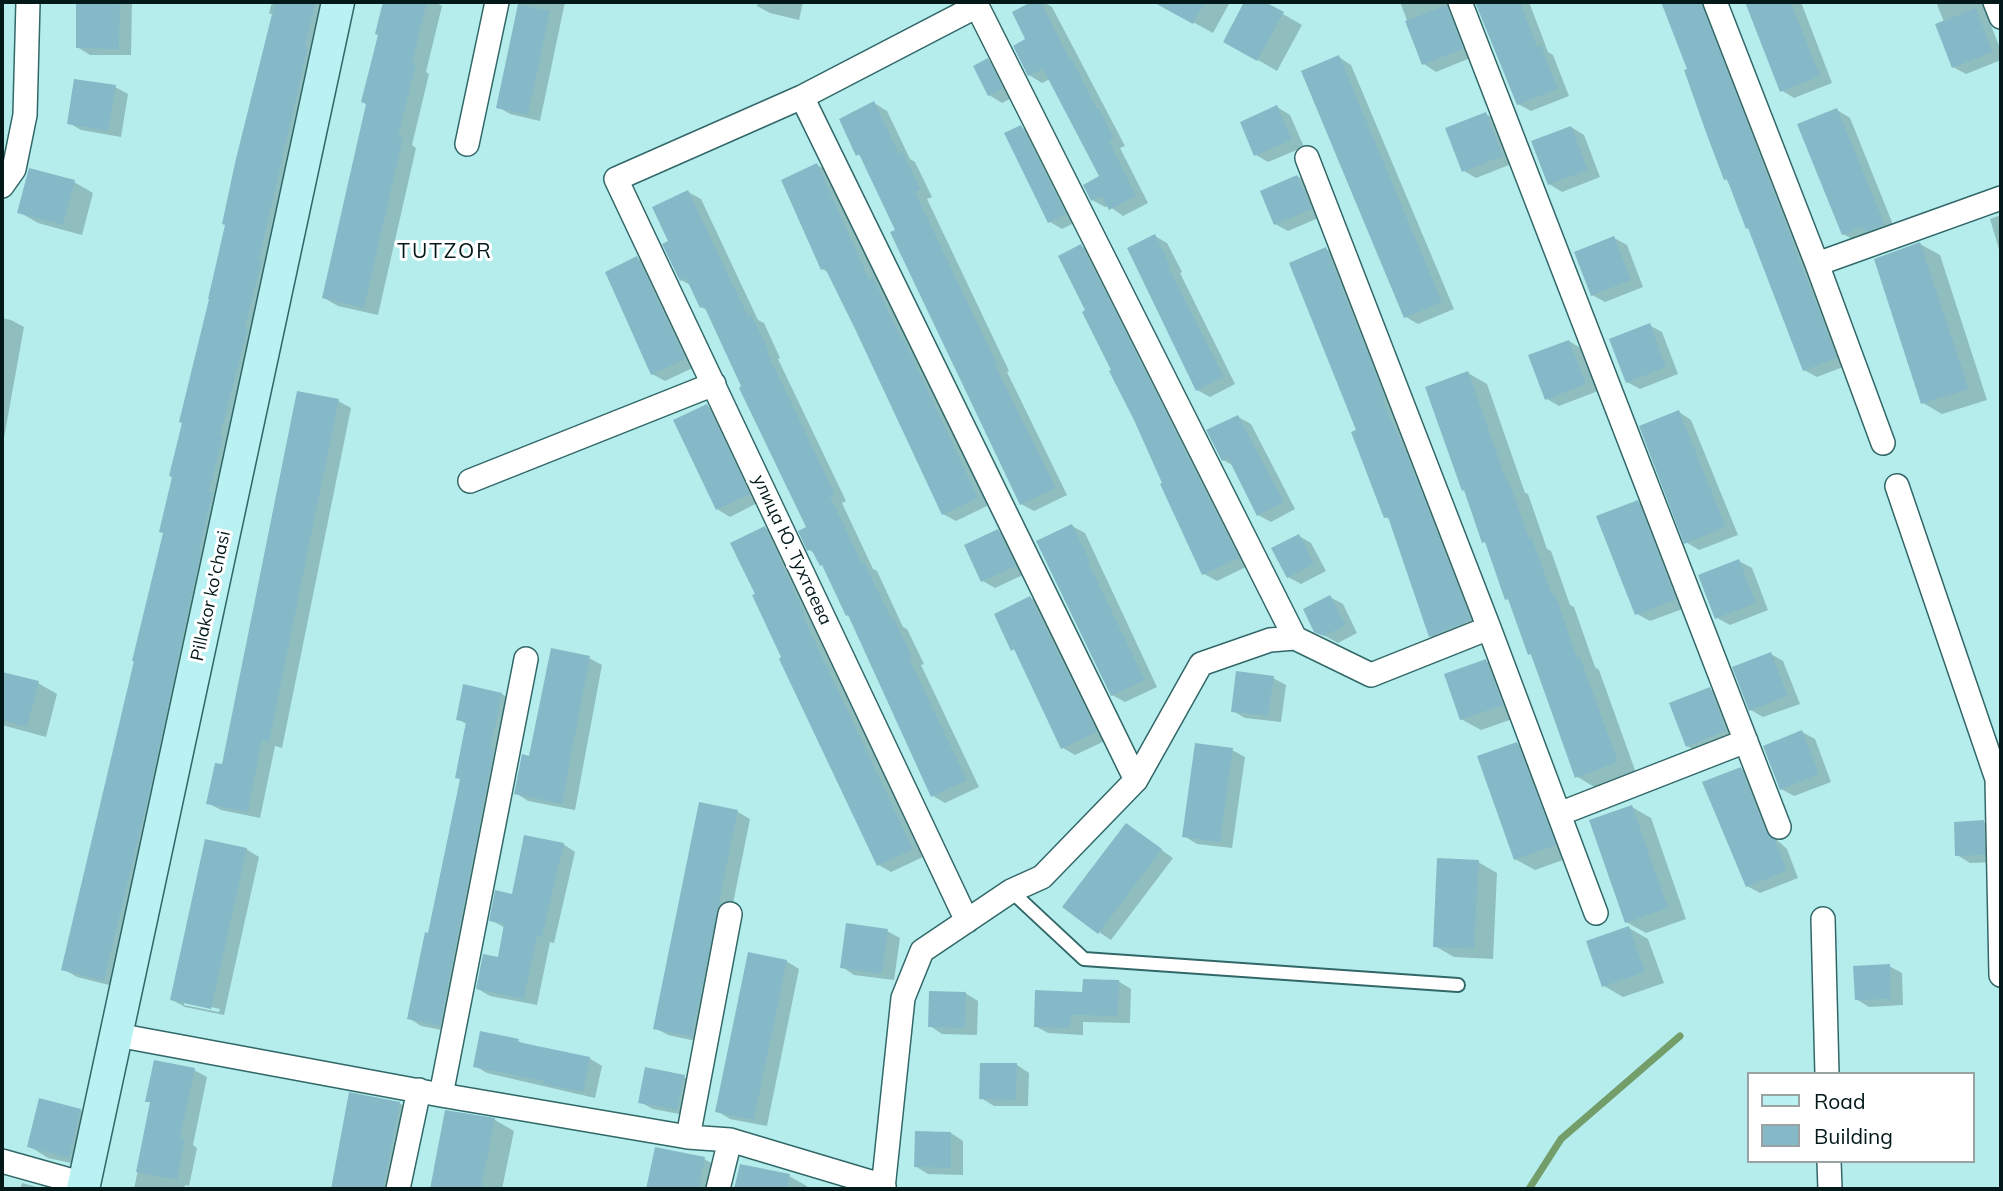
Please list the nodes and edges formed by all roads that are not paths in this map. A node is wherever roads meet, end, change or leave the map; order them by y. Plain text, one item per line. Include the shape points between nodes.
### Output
1 (28, 2) edge
2 (338, 2) edge
3 (497, 2) edge
4 (1460, 2) edge
5 (1715, 2) edge
6 (1995, 2) edge
7 (2001, 17) edge
8 (802, 97) junction
9 (467, 145) dead end
10 (1307, 158) dead end
11 (2, 186) edge
12 (2001, 198) edge
13 (1817, 264) junction
14 (713, 384) junction
15 (1882, 443) dead end
16 (470, 481) dead end
17 (1897, 485) dead end
18 (1489, 628) junction
19 (1295, 638) junction
20 (526, 659) dead end
21 (1746, 741) junction
22 (1136, 780) junction
23 (1559, 814) junction
24 (1779, 827) dead end
25 (1011, 891) junction
26 (1596, 913) dead end
27 (730, 914) dead end
28 (1823, 919) dead end
29 (968, 921) junction
30 (2001, 975) edge
31 (1458, 985) dead end
32 (117, 1035) junction
33 (1827, 1072) edge
34 (430, 1093) junction
35 (688, 1137) junction
36 (730, 1140) junction
37 (2, 1161) edge
38 (1829, 1163) edge
39 (84, 1187) edge
40 (883, 1188) edge
41 (398, 1189) edge
42 (718, 1189) edge
43 (1830, 1189) edge

1 - 11 street via 25,115 14,169
2 - 32 street, Pillakor ko'chasi
3 - 9 street
4 - 21 street
5 - 13 street
6 - 7 street
8 - 14 street, улица Ю. Тухтаева via 617,180
8 - 19 street via 977,6
8 - 22 street
10 - 18 street
12 - 13 street
13 - 15 street
14 - 16 street
14 - 29 street, улица Ю. Тухтаева
17 - 30 street via 1997,779
18 - 19 street via 1371,674
18 - 23 street
19 - 22 street via 1270,640 1201,664
20 - 34 street
21 - 23 street
21 - 24 street
22 - 25 street via 1042,877
23 - 26 street
25 - 29 street
25 - 31 lane via 1084,959
27 - 35 street
28 - 33 street
29 - 40 street via 922,951 903,998
32 - 34 street
32 - 39 street, Pillakor ko'chasi
34 - 35 street
34 - 41 street
35 - 36 street
36 - 40 street
36 - 42 street
37 - 39 street
38 - 43 street

